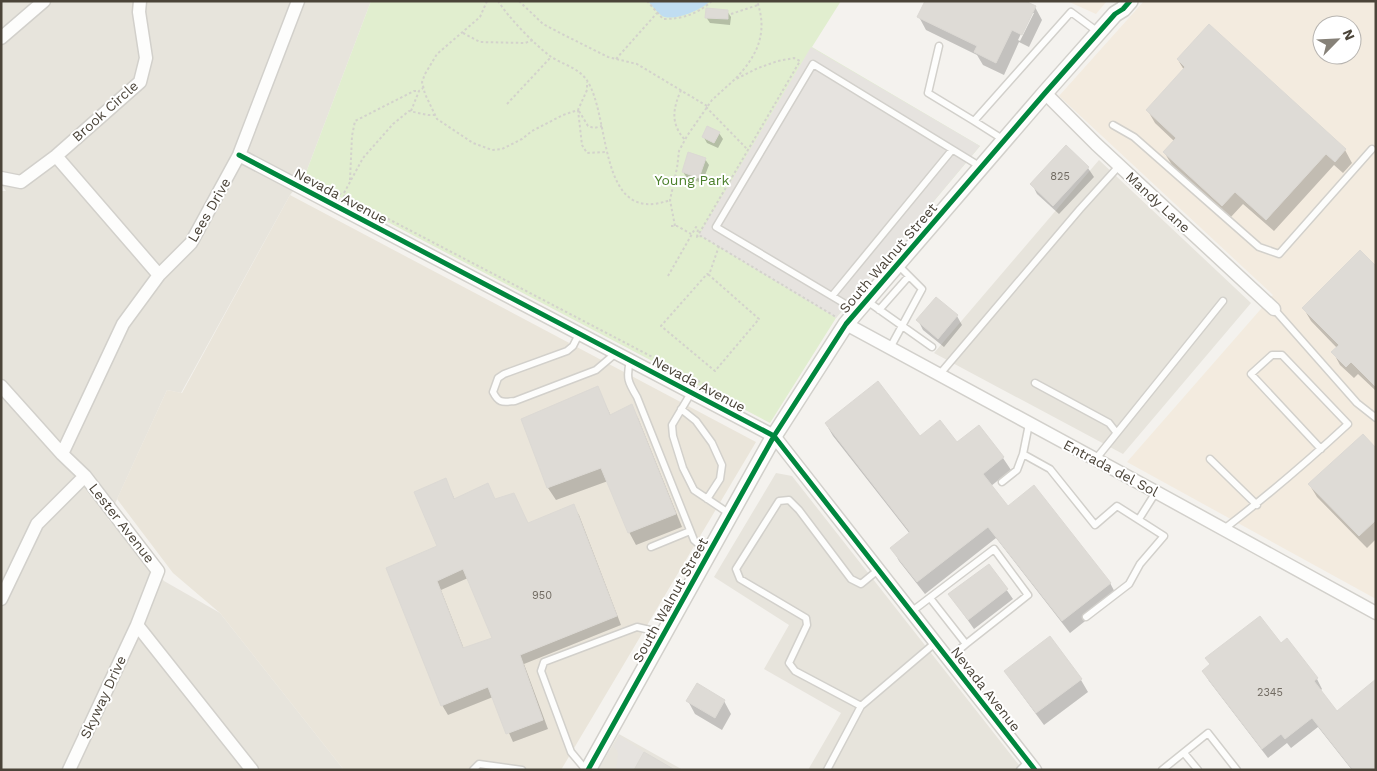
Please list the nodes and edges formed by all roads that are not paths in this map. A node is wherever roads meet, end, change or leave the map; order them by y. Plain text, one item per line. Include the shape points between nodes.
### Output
1 (44, 1) edge
2 (140, 1) edge
3 (298, 1) edge
4 (1130, 1) edge
5 (1099, 33) junction
6 (1, 38) edge
7 (940, 46) dead end
8 (1045, 93) junction
9 (974, 121) junction
10 (1113, 125) dead end
11 (1004, 140) junction
12 (1372, 149) dead end
13 (952, 150) junction
14 (239, 155) junction
15 (56, 156) junction
16 (1119, 166) junction
17 (980, 168) junction
18 (1, 178) edge
19 (897, 264) junction
20 (159, 275) junction
21 (909, 276) junction
22 (832, 296) junction
23 (1223, 301) dead end
24 (862, 306) junction
25 (1274, 309) joint
26 (879, 310) junction
27 (846, 324) junction
28 (902, 326) junction
29 (579, 334) junction
30 (932, 347) dead end
31 (890, 348) junction
32 (616, 353) junction
33 (630, 360) junction
34 (939, 375) junction
35 (1035, 383) dead end
36 (1, 386) edge
37 (691, 393) junction
38 (681, 409) junction
39 (1376, 418) edge
40 (1029, 424) junction
41 (1116, 432) junction
42 (774, 436) junction
43 (1321, 449) junction
44 (62, 454) junction
45 (1024, 454) junction
46 (1095, 460) junction
47 (1210, 460) dead end
48 (85, 476) junction
49 (1002, 482) dead end
50 (1156, 492) junction
51 (707, 499) junction
52 (1256, 504) junction
53 (730, 514) junction
54 (1139, 519) junction
55 (1224, 529) junction
56 (690, 531) junction
57 (651, 547) dead end
58 (708, 553) junction
59 (878, 570) junction
60 (930, 598) junction
61 (1, 599) edge
62 (911, 612) junction
63 (1376, 613) edge
64 (1086, 617) dead end
65 (137, 625) junction
66 (664, 633) junction
67 (936, 643) junction
68 (966, 644) junction
69 (948, 659) junction
70 (861, 706) junction
71 (1184, 752) junction
72 (1028, 767) edge
73 (68, 770) edge
74 (252, 770) edge
75 (473, 770) edge
76 (522, 770) edge
77 (587, 770) edge
78 (827, 770) edge
79 (1162, 770) edge
80 (1198, 770) edge
81 (1237, 770) edge

1 - 6 street
2 - 15 street, Brook Circle via 146,58 140,82
3 - 14 street, Lees Drive
4 - 5 street, South Walnut Street
5 - 8 street, South Walnut Street
5 - 9 lane via 1071,12
7 - 9 lane via 928,93
8 - 11 street, South Walnut Street
8 - 16 street, Mandy Lane
9 - 11 lane
10 - 12 lane via 1134,137 1259,248 1279,254
11 - 17 street, South Walnut Street
13 - 17 lane
13 - 22 lane
13 - 22 lane via 812,64 716,227
14 - 20 street, Lees Drive via 191,243
14 - 29 street, Nevada Avenue
15 - 18 street via 21,182
15 - 20 street
16 - 25 street, Mandy Lane
16 - 34 lane
17 - 19 street, South Walnut Street
19 - 21 lane
19 - 24 street, South Walnut Street
20 - 44 street, Lees Drive via 123,324
21 - 26 lane
21 - 28 lane via 922,289
22 - 24 lane
23 - 41 lane
24 - 26 lane
24 - 27 street, South Walnut Street
25 - 39 lane via 1357,403
26 - 28 lane
27 - 31 street, Entrada del Sol
27 - 42 street, South Walnut Street
28 - 30 lane
28 - 31 lane
29 - 32 street, Nevada Avenue
29 - 32 lane via 567,352 498,378 493,392 497,399 516,401 596,370
31 - 34 street, Entrada del Sol
32 - 33 street, Nevada Avenue
33 - 37 street, Nevada Avenue
33 - 56 lane via 626,375 629,384
34 - 40 street, Entrada del Sol
35 - 41 lane via 1109,423
36 - 44 street, Lester Avenue
37 - 38 lane
37 - 42 street, Nevada Avenue
38 - 51 lane via 672,425 683,468 694,490
38 - 51 lane via 696,421 712,443 722,465 720,479
40 - 45 lane
40 - 46 street, Entrada del Sol
41 - 46 lane
42 - 53 street, South Walnut Street
42 - 59 street, Nevada Avenue
43 - 43 lane via 1348,424 1282,355 1272,355 1251,374
43 - 52 lane
44 - 48 street, Lester Avenue
45 - 49 lane via 1017,470
45 - 54 lane via 1050,469 1094,525 1117,506
46 - 50 street, Entrada del Sol
47 - 52 lane
48 - 61 street via 37,524
48 - 65 street, Lester Avenue via 158,571
50 - 54 lane
50 - 55 street, Entrada del Sol
51 - 53 lane
52 - 55 lane
53 - 58 street, South Walnut Street
54 - 64 lane via 1164,536 1140,564 1129,584
55 - 63 street, Entrada del Sol
56 - 57 lane
56 - 58 lane via 694,540
58 - 66 street, South Walnut Street
59 - 62 street, Nevada Avenue
59 - 70 lane via 861,584 851,579 789,500 779,501 736,569 740,580 806,618 807,625 789,663 795,671
60 - 62 lane
60 - 68 lane
60 - 68 lane via 994,549 1028,595
62 - 67 street, Nevada Avenue
65 - 73 street, Skyway Drive
65 - 74 street
66 - 77 street, South Walnut Street
66 - 77 lane via 637,627 544,662 541,671 571,752
67 - 69 street, Nevada Avenue
67 - 70 lane
68 - 69 lane
69 - 72 street, Nevada Avenue
70 - 78 lane
71 - 79 lane
71 - 80 lane
71 - 81 lane via 1208,733
75 - 76 lane via 479,764

